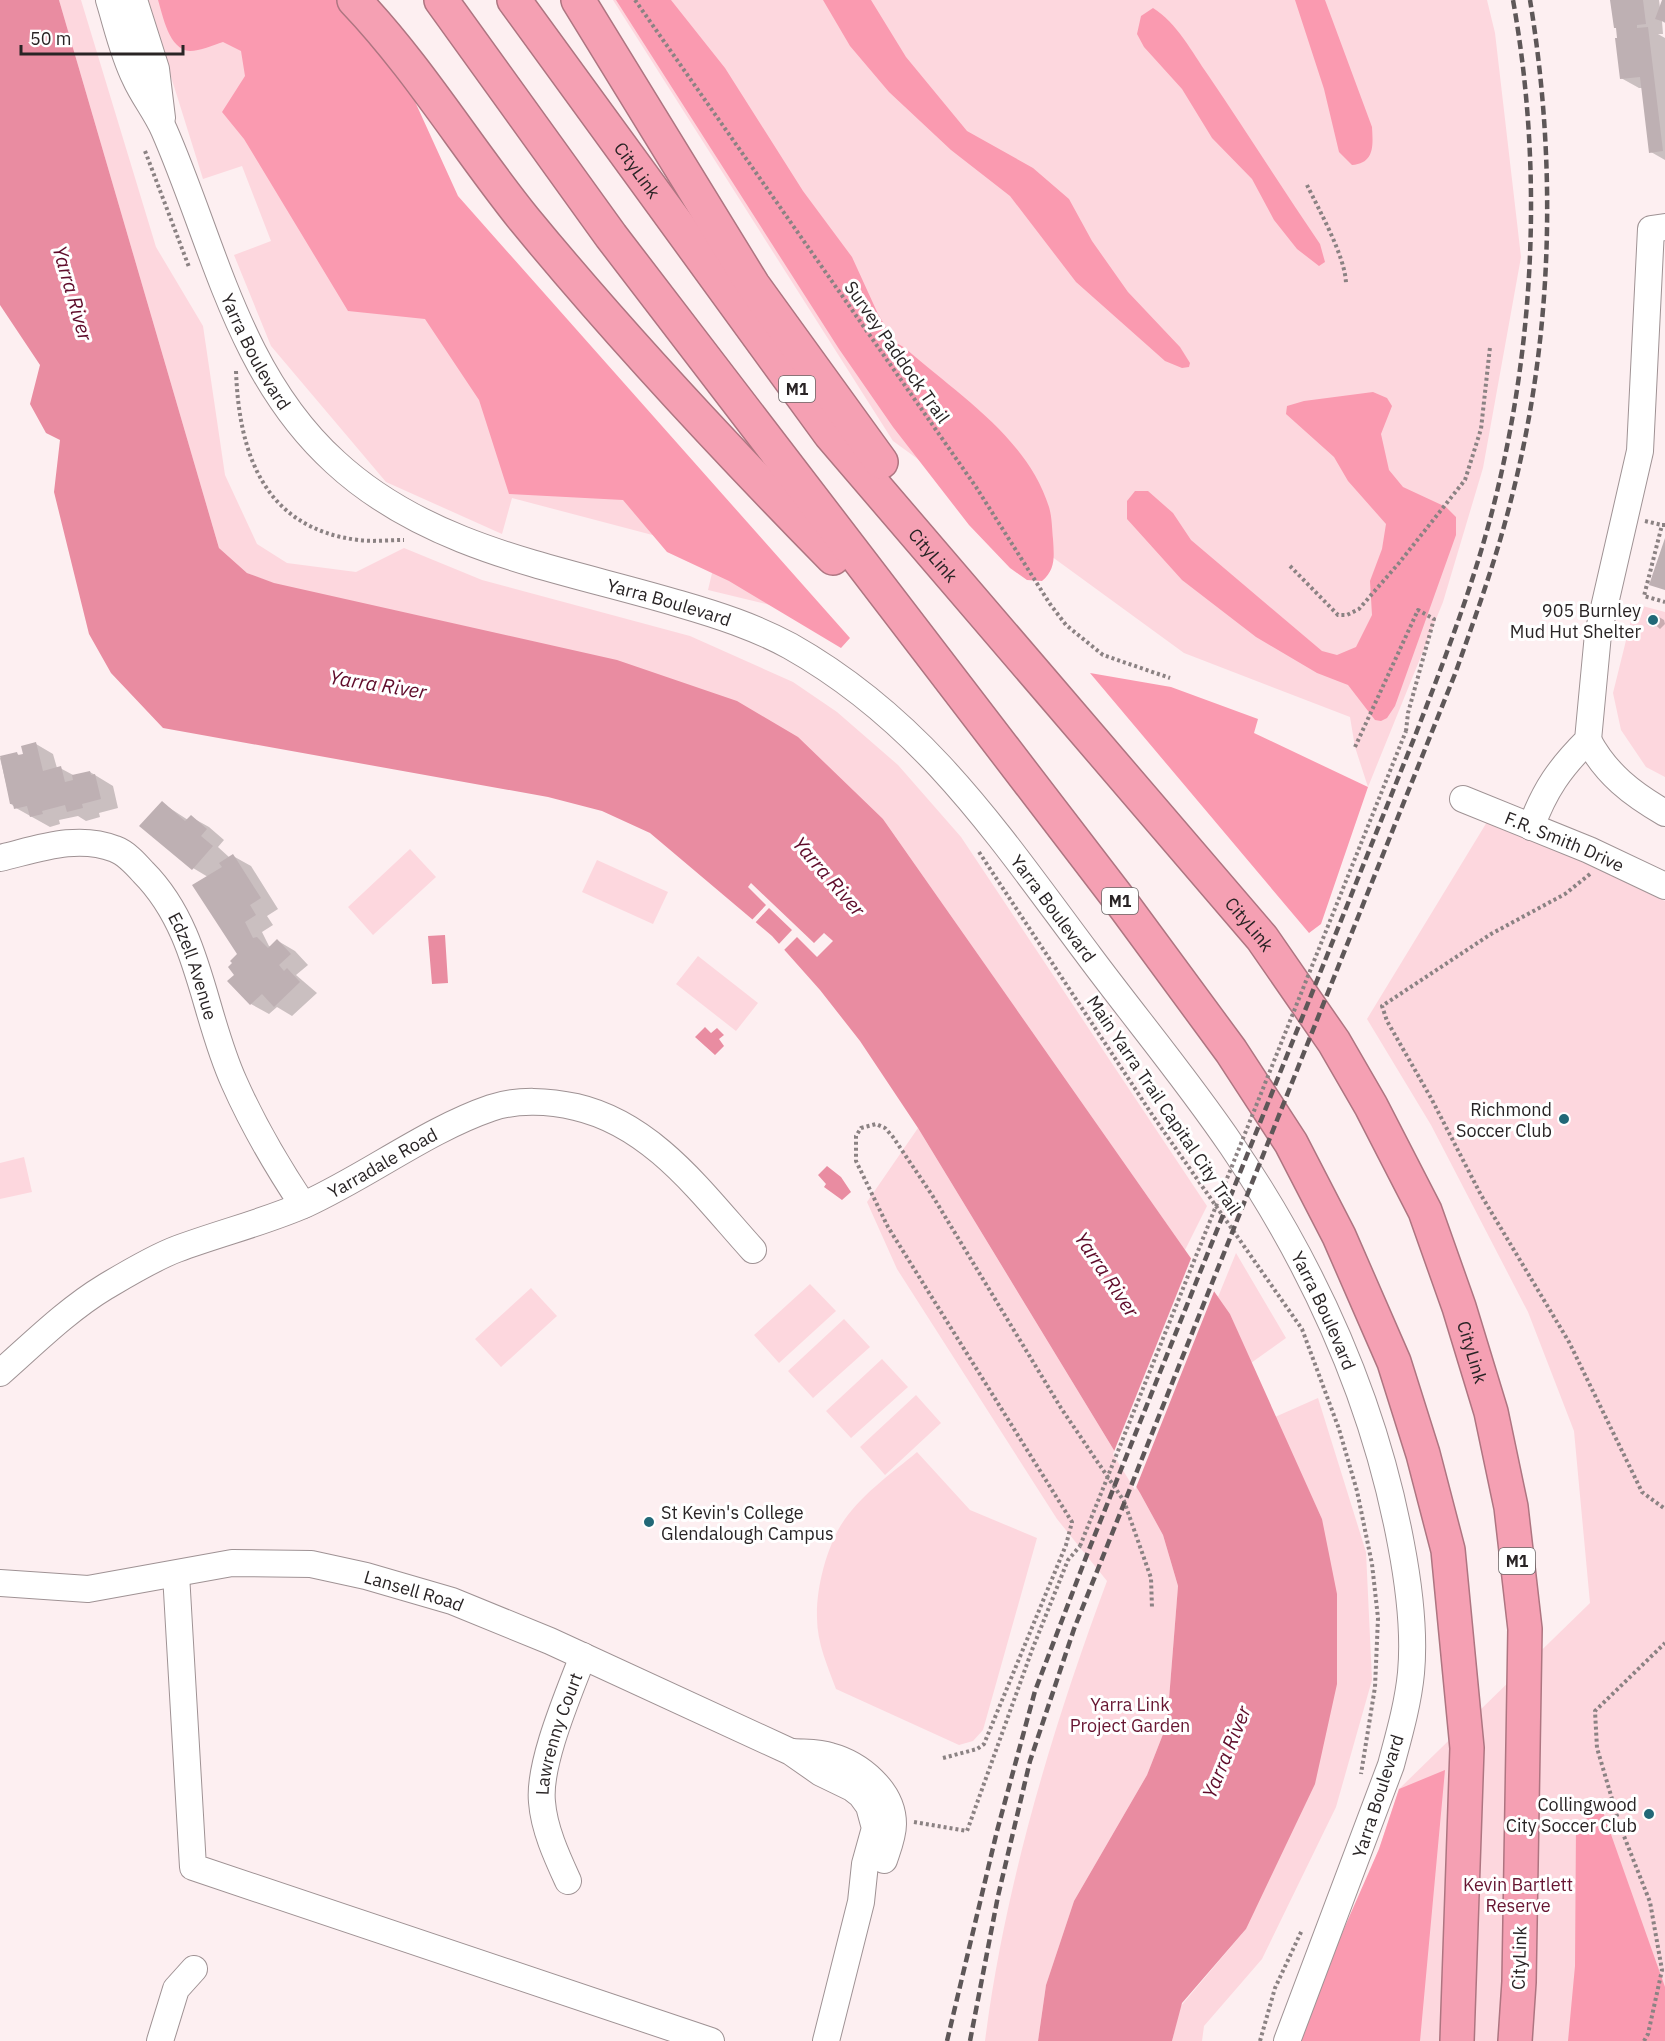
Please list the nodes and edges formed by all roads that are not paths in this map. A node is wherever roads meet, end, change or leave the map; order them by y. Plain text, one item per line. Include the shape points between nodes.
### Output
1 (109, 0) edge
2 (134, 0) edge
3 (354, 0) edge
4 (441, 0) edge
5 (513, 0) edge
6 (578, 0) edge
7 (163, 127) junction
8 (1665, 226) edge
9 (939, 665) junction
10 (1588, 740) junction
11 (1106, 759) junction
12 (1463, 799) dead end
13 (1665, 813) edge
14 (1531, 827) junction
15 (0, 858) edge
16 (1665, 886) edge
17 (303, 1205) junction
18 (753, 1250) dead end
19 (0, 1373) edge
20 (176, 1574) junction
21 (3, 1585) edge
22 (583, 1656) junction
23 (567, 1881) dead end
24 (194, 1969) dead end
25 (160, 2041) edge
26 (711, 2041) edge
27 (826, 2041) edge
28 (1287, 2041) edge
29 (1457, 2041) edge
30 (1515, 2041) edge

1 - 7 street, Yarra Boulevard via 133,76
2 - 7 street, Yarra Boulevard via 156,69
3 - 9 highway via 383,31 523,218 593,301 757,481
4 - 9 highway, M1 via 611,236
5 - 11 highway, CityLink / M1 via 830,434
6 - 11 highway via 753,285 842,411
7 - 28 street, Yarra Boulevard via 210,254 251,349 288,410 333,460 374,494 430,526 496,553 748,626 821,665 876,703 938,762 981,812 1230,1144 1288,1236 1323,1302 1374,1432 1392,1496 1412,1624 1411,1673 1391,1765
8 - 10 street via 1651,229 1640,451 1598,634
9 - 29 highway, M1 via 1125,907 1291,1143 1339,1236 1394,1362 1448,1550 1460,1649 1467,1748
10 - 13 street via 1625,788
10 - 14 street via 1563,764 1542,795
11 - 30 highway, CityLink / M1 via 1262,938 1334,1042 1425,1211 1459,1307 1491,1412 1511,1507 1526,1629 1520,1982
12 - 14 street, F.R. Smith Drive
14 - 16 street, F.R. Smith Drive
15 - 17 street, Edzell Avenue via 58,844 89,842 117,849 152,881 174,912 190,946 234,1082 279,1170
17 - 18 street, Yarradale Road via 493,1107 539,1101 605,1116 650,1143 670,1159
17 - 19 street, Yarradale Road via 174,1250 104,1288
20 - 21 street, Lansell Road via 88,1589
20 - 22 street, Lansell Road via 232,1563 311,1564 452,1601
20 - 26 street via 192,1867
22 - 23 street, Lawrenny Court via 558,1727 542,1802
22 - 27 street, Lansell Road via 791,1752 852,1788 883,1817 890,1843 881,1870 861,1902
24 - 25 street via 176,1989

